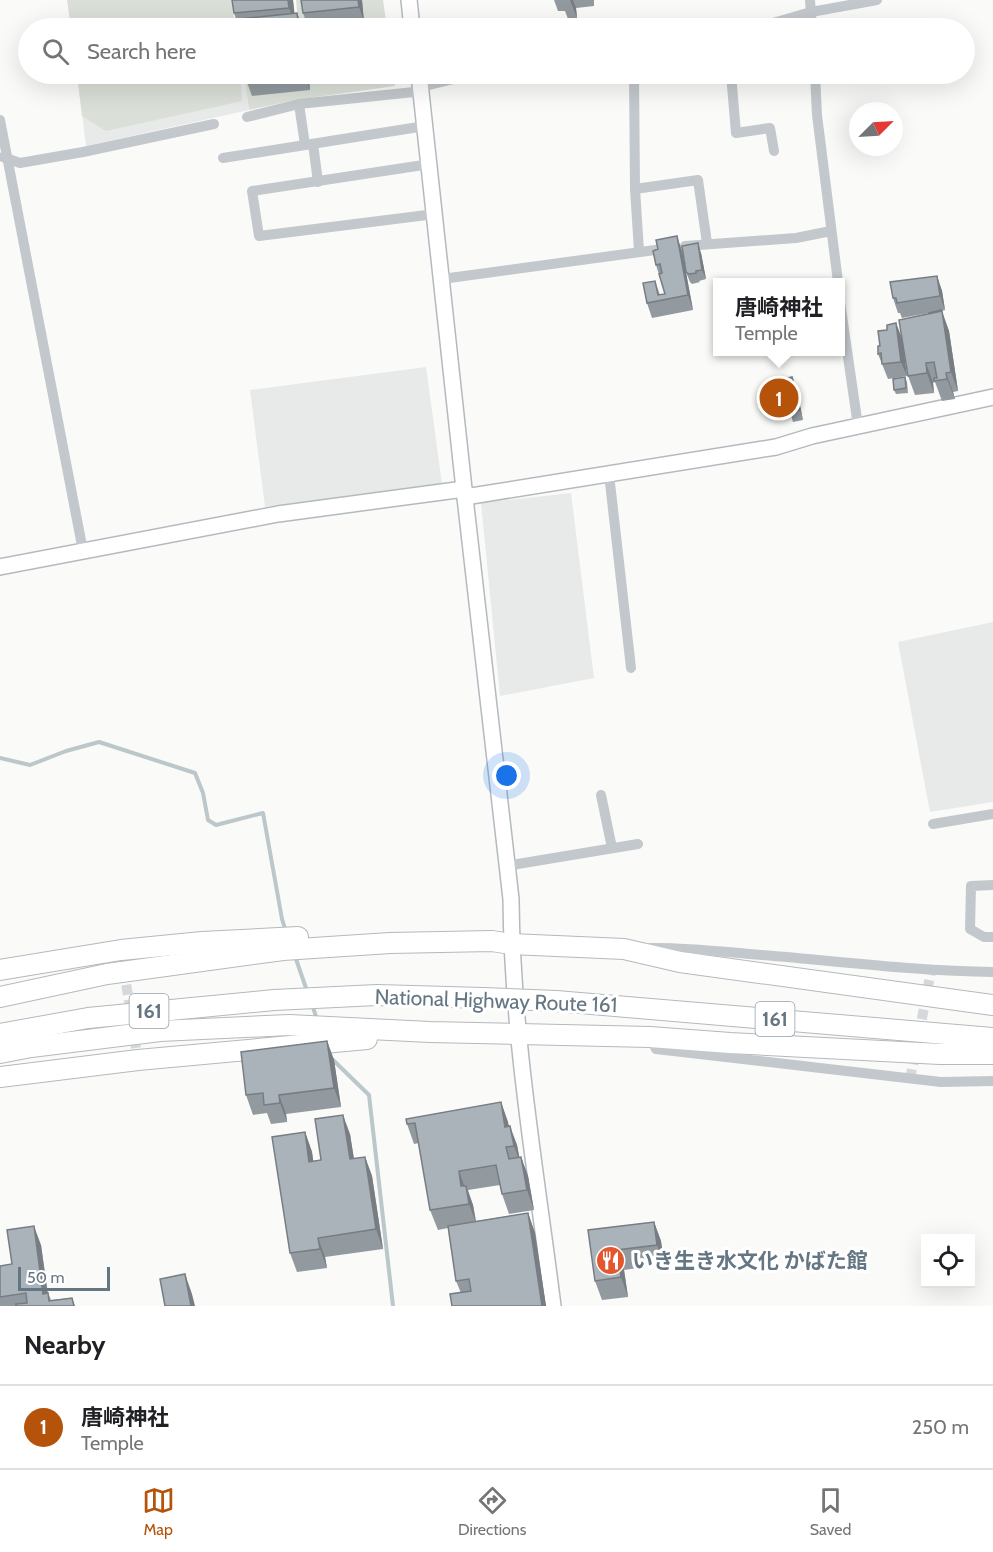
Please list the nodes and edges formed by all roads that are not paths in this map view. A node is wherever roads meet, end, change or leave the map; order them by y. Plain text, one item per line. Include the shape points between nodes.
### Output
1 (409, 0) edge
2 (810, 0) edge
3 (877, 0) edge
4 (811, 12) junction
5 (411, 18) edge
6 (790, 18) edge
7 (811, 18) edge
8 (418, 84) edge
9 (420, 84) edge
10 (634, 84) edge
11 (732, 84) edge
12 (815, 84) edge
13 (299, 104) junction
14 (247, 117) dead end
15 (0, 120) edge
16 (214, 124) dead end
17 (425, 126) junction
18 (309, 145) junction
19 (774, 151) dead end
20 (3, 157) edge
21 (224, 158) dead end
22 (430, 164) junction
23 (318, 182) junction
24 (635, 189) junction
25 (435, 214) junction
26 (831, 231) junction
27 (707, 243) junction
28 (639, 251) junction
29 (837, 278) edge
30 (442, 279) junction
31 (845, 336) edge
32 (993, 397) edge
33 (858, 426) junction
34 (609, 474) junction
35 (464, 493) junction
36 (83, 551) junction
37 (0, 567) edge
38 (631, 668) dead end
39 (601, 795) dead end
40 (993, 814) edge
41 (933, 824) dead end
42 (638, 844) dead end
43 (612, 848) junction
44 (506, 866) junction
45 (993, 885) edge
46 (993, 937) edge
47 (289, 943) junction
48 (511, 944) junction
49 (624, 949) junction
50 (121, 950) junction
51 (0, 970) edge
52 (124, 970) tunnel mouth
53 (993, 972) edge
54 (0, 997) edge
55 (993, 1005) edge
56 (0, 1034) edge
57 (518, 1034) junction
58 (322, 1035) junction
59 (650, 1037) junction
60 (993, 1038) edge
61 (0, 1053) edge
62 (993, 1054) edge
63 (0, 1077) edge
64 (993, 1081) edge
65 (553, 1306) edge

1 - 5 street
2 - 4 street
3 - 4 street
4 - 6 street
4 - 7 street
8 - 13 street via 414,92
9 - 17 street
10 - 24 street
11 - 19 street via 736,133 770,128
12 - 26 street
13 - 14 street
13 - 18 street
15 - 20 street
16 - 20 street via 20,163
17 - 18 street
17 - 22 street
18 - 21 street
18 - 23 street
20 - 36 street
22 - 23 street
22 - 25 street
23 - 25 street via 252,191 259,236
24 - 27 street via 698,180
24 - 28 street
25 - 30 street
26 - 27 street via 796,238
26 - 29 street
27 - 28 street
28 - 30 street
30 - 35 street
31 - 33 street
32 - 33 street
33 - 34 street via 776,447
34 - 35 street
34 - 38 street
35 - 36 street via 278,514
35 - 44 street
36 - 37 street
39 - 43 street
40 - 41 street
42 - 43 street
43 - 44 street
44 - 48 street
45 - 46 street via 971,886 970,929 984,938
47 - 48 highway via 378,932 390,943
47 - 50 highway via 202,942
47 - 54 highway
48 - 49 highway
48 - 57 street
49 - 53 street via 670,948 931,971
49 - 55 highway via 680,962
50 - 51 highway
50 - 52 street
56 - 60 highway, National Highway Route 161 / 161, bridge via 88,1018 185,1007 377,995 556,1001
57 - 58 highway
57 - 59 highway
57 - 65 street
58 - 61 highway via 289,1025 160,1031
58 - 63 highway via 137,1054
59 - 62 highway
59 - 64 street via 656,1048 941,1082

